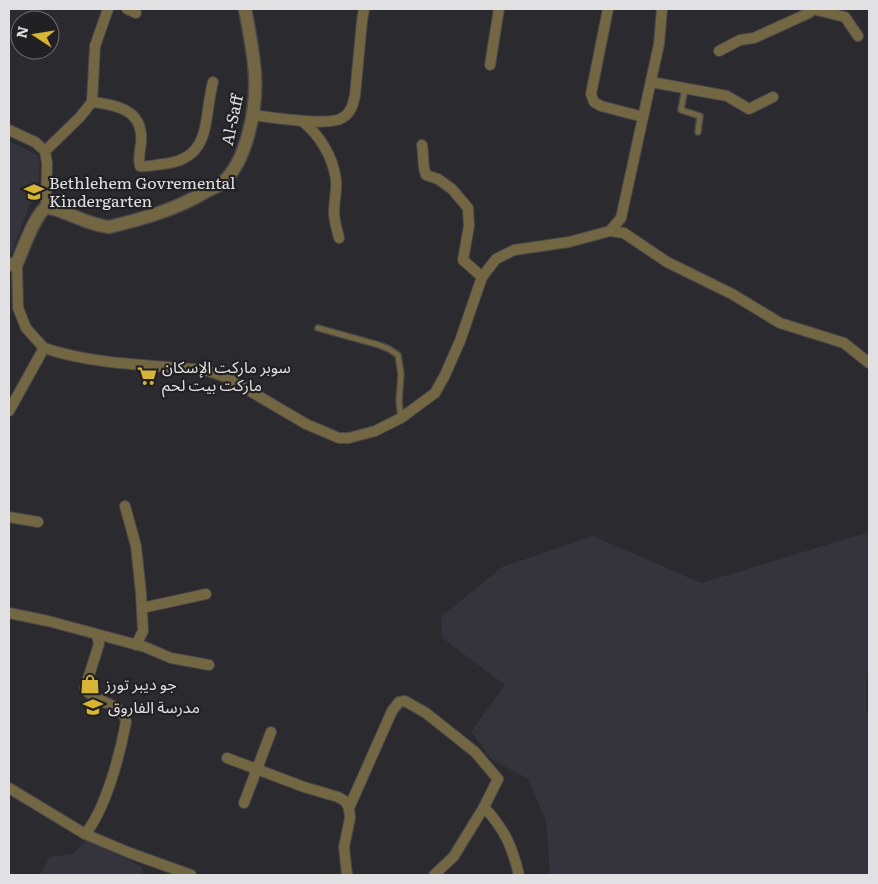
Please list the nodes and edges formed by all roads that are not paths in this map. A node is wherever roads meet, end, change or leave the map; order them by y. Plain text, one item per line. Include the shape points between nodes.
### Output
1 (108, 9) edge
2 (245, 9) edge
3 (364, 9) edge
4 (499, 9) edge
5 (608, 9) edge
6 (662, 9) edge
7 (812, 9) edge
8 (858, 36) dead end
9 (719, 51) dead end
10 (490, 65) dead end
11 (212, 82) dead end
12 (651, 82) junction
13 (685, 88) junction
14 (773, 97) dead end
15 (92, 102) junction
16 (252, 116) junction
17 (643, 117) junction
18 (301, 121) junction
19 (9, 130) edge
20 (698, 132) dead end
21 (422, 145) dead end
22 (45, 151) junction
23 (46, 207) junction
24 (621, 218) junction
25 (610, 231) junction
26 (624, 233) junction
27 (339, 238) dead end
28 (13, 264) edge
29 (482, 277) junction
30 (318, 328) dead end
31 (44, 348) junction
32 (869, 363) edge
33 (9, 411) edge
34 (401, 418) junction
35 (125, 506) dead end
36 (9, 517) edge
37 (38, 522) dead end
38 (206, 594) dead end
39 (142, 608) junction
40 (9, 613) edge
41 (143, 631) junction
42 (97, 635) junction
43 (136, 645) junction
44 (150, 649) junction
45 (209, 665) dead end
46 (271, 732) dead end
47 (227, 758) dead end
48 (256, 769) junction
49 (9, 788) edge
50 (244, 803) dead end
51 (484, 807) junction
52 (349, 808) junction
53 (85, 834) junction
54 (191, 875) edge
55 (347, 875) edge
56 (434, 875) edge
57 (519, 875) edge

1 - 15 street via 95,46
2 - 16 street, Al-Saff via 256,79
3 - 18 street via 355,95 348,114 340,120
4 - 10 street
5 - 17 street via 591,94 594,102 601,106
6 - 12 street
7 - 8 street via 845,17
7 - 9 street via 810,14
11 - 15 street via 200,144 182,161 171,164 140,166 141,136 137,119 118,107
12 - 13 street
12 - 17 street
13 - 14 street via 727,96 749,109
13 - 20 lane via 681,110 700,116
15 - 22 street
16 - 18 street
16 - 23 street, Al-Saff via 242,154 222,183 168,210 100,226
17 - 24 street
18 - 27 street via 320,139 334,170 335,222
19 - 22 street via 35,142
21 - 29 street via 422,165 426,175 438,178 452,189 468,208 469,226 463,260
22 - 23 street
23 - 28 street via 34,222
24 - 25 street
24 - 26 street
25 - 26 street
25 - 29 street via 569,242 514,250 496,259
26 - 32 street via 667,262 732,294 774,320 844,344
28 - 31 street via 18,308 26,328
29 - 34 street via 460,342 442,381 435,393
30 - 34 lane via 389,349 398,355
31 - 33 street
31 - 34 street via 108,361 216,373 306,424 339,438 375,432
35 - 39 street via 136,546
36 - 37 street
38 - 39 street
39 - 41 street
40 - 42 street
41 - 43 street
41 - 44 street
42 - 43 street
42 - 53 street via 99,644 85,688 88,694 120,710 126,722 112,779
43 - 44 street
44 - 45 street via 171,658
46 - 48 street
47 - 48 street
48 - 50 street
48 - 52 street via 338,797
49 - 53 street
51 - 52 street via 498,779 475,752 405,700 392,711
51 - 56 street via 454,856
51 - 57 street via 509,841
52 - 55 street via 344,847
53 - 54 street

